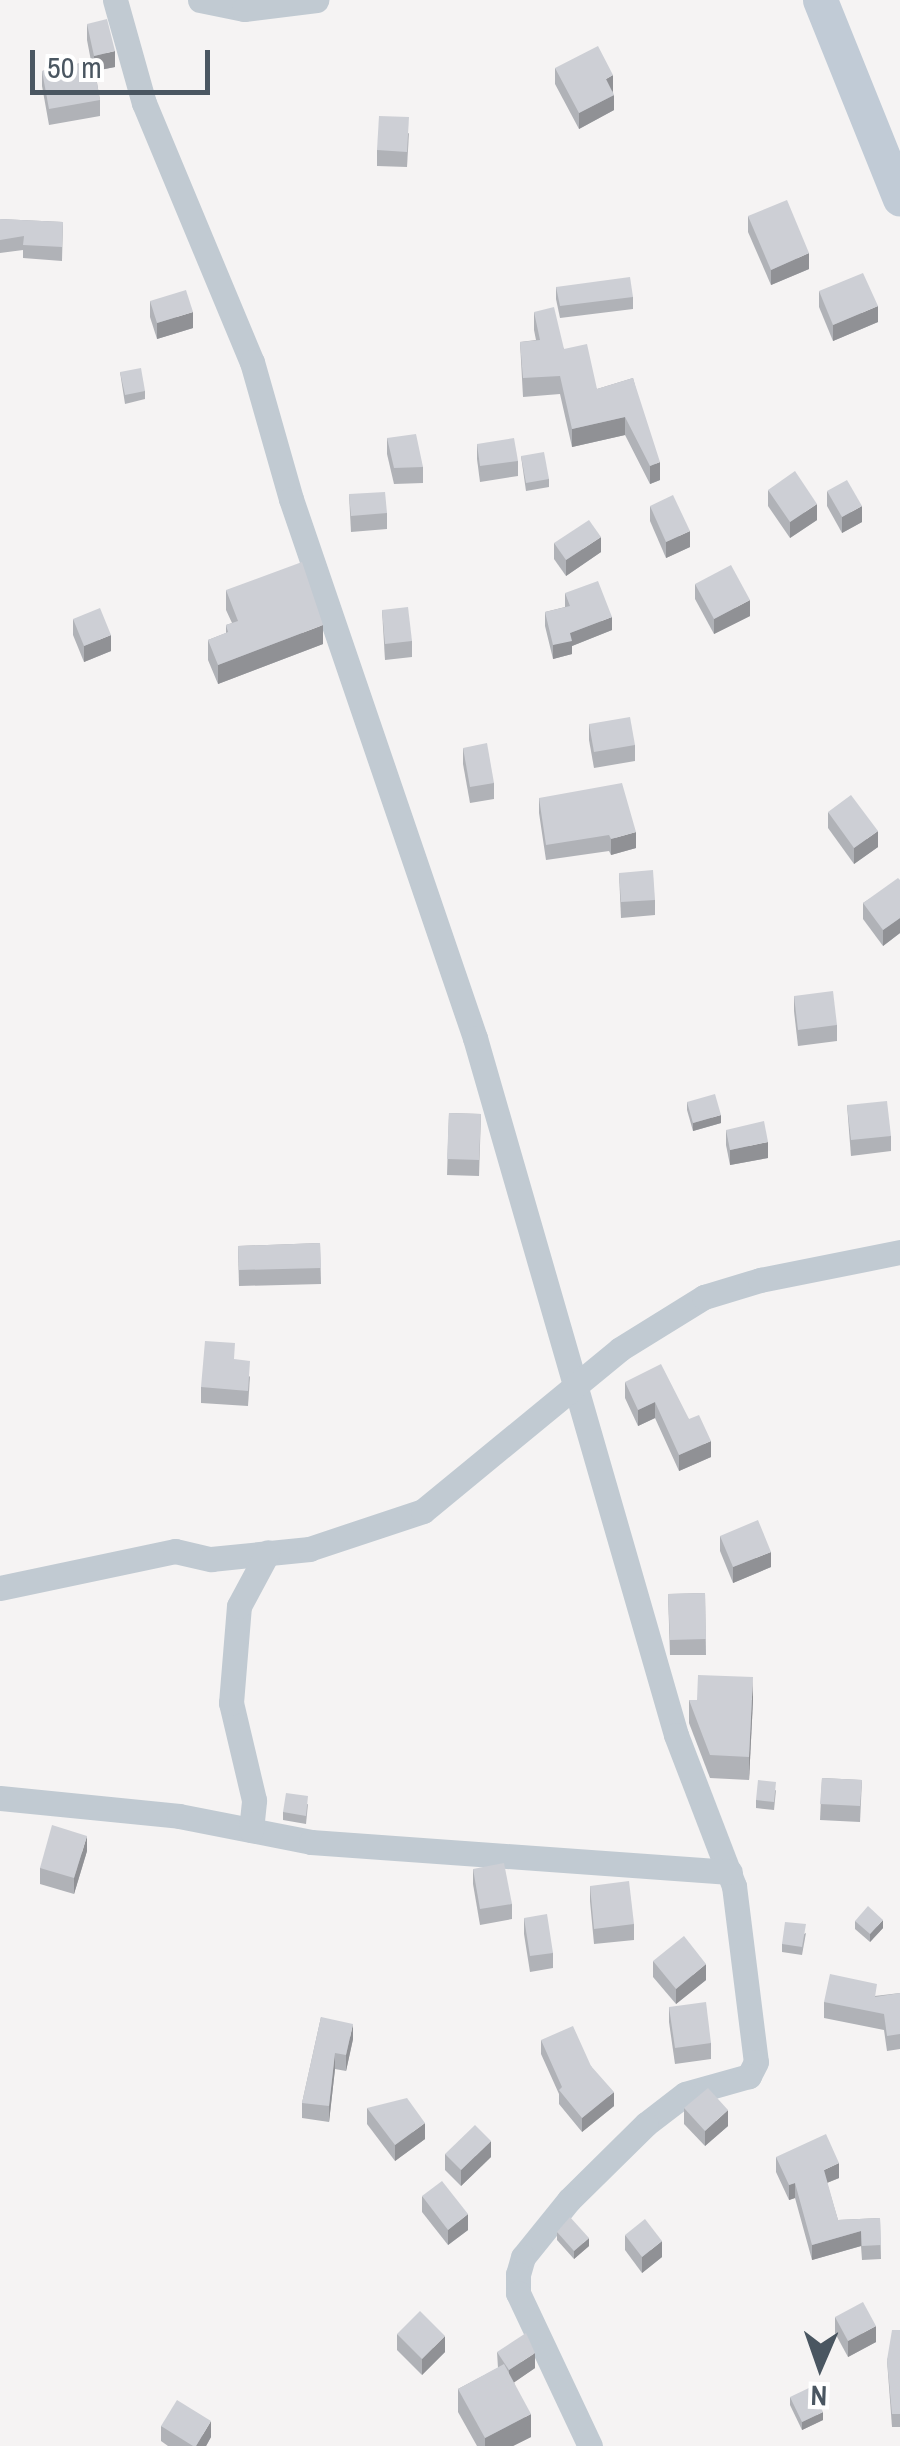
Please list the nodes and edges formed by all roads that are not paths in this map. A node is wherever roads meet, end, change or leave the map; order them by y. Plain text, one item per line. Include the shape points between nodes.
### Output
1 (115, 0) edge
2 (200, 0) edge
3 (316, 0) edge
4 (820, 0) edge
5 (900, 199) edge
6 (900, 1252) edge
7 (576, 1384) junction
8 (268, 1552) junction
9 (0, 1588) edge
10 (0, 1798) edge
11 (251, 1830) junction
12 (730, 1872) junction
13 (590, 2446) edge

1 - 7 street via 144,103 252,362 291,499 476,1038
2 - 3 street via 244,9
4 - 5 street
6 - 7 street via 704,1297
7 - 8 street via 423,1511 309,1549
7 - 12 street via 676,1735
8 - 9 street via 211,1559 175,1552
8 - 11 street via 239,1606 230,1703 254,1800
10 - 11 street
11 - 12 street via 311,1842
12 - 13 street via 748,1974 756,2062 749,2076 685,2094 646,2124 544,2229 518,2274 518,2293

